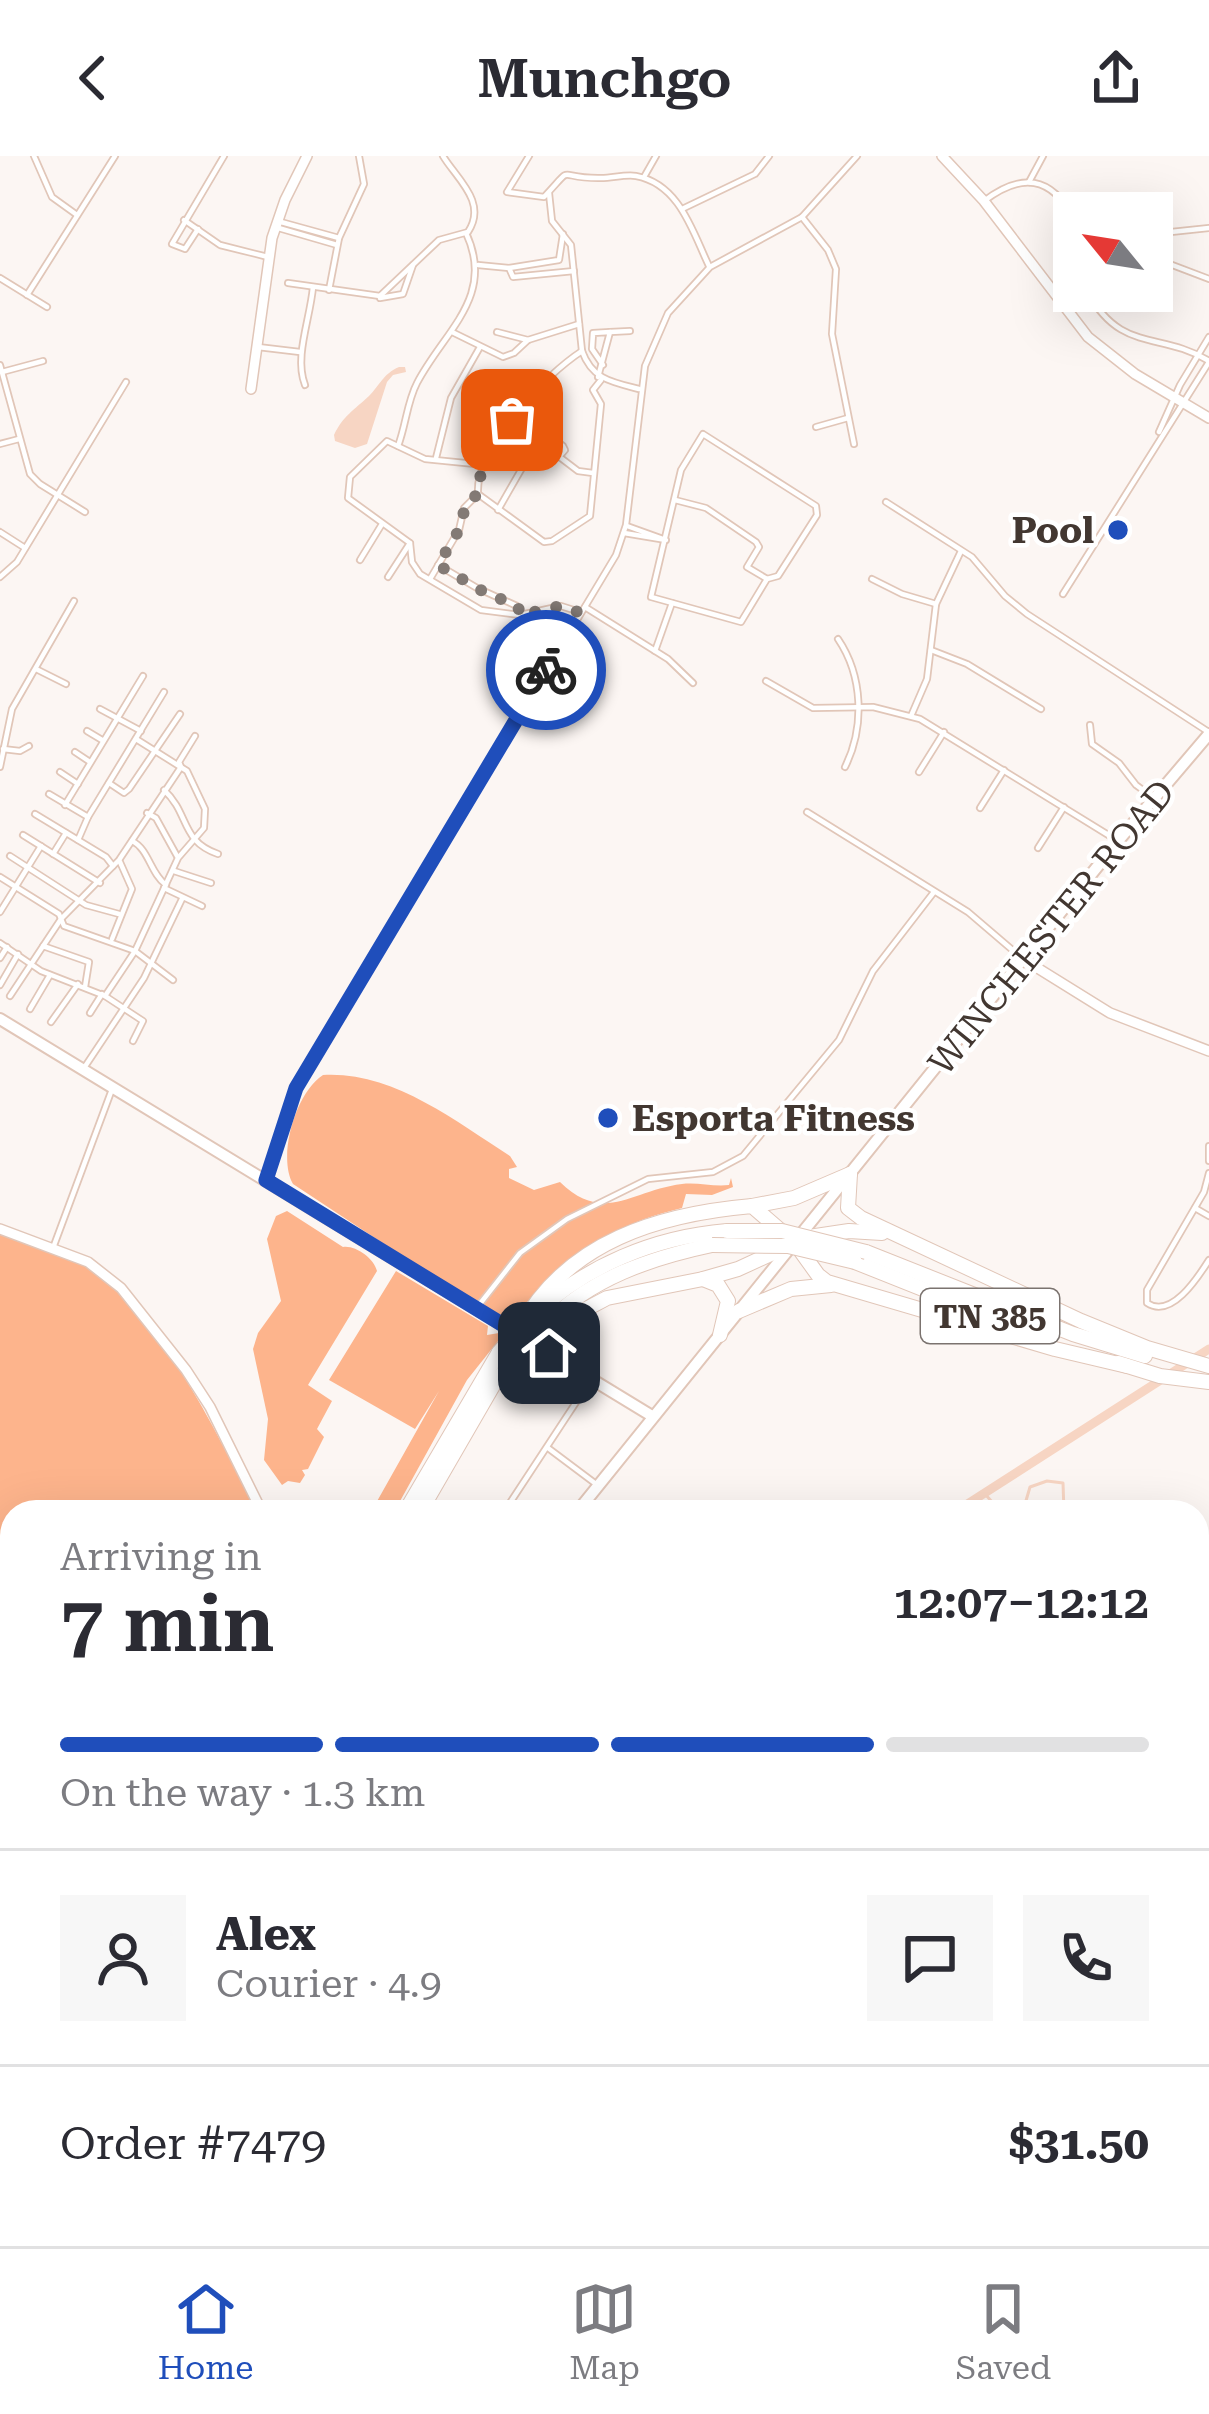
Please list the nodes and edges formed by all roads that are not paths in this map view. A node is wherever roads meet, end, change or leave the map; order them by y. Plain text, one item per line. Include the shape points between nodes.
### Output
1 (34, 156) edge
2 (115, 156) edge
3 (224, 156) edge
4 (307, 156) edge
5 (359, 156) edge
6 (443, 156) edge
7 (529, 156) edge
8 (656, 156) edge
9 (769, 156) edge
10 (855, 156) edge
11 (942, 156) edge
12 (1042, 156) edge
13 (643, 179) junction
14 (1029, 182) junction
15 (548, 193) junction
16 (1053, 194) edge
17 (984, 201) junction
18 (682, 209) junction
19 (77, 215) junction
20 (802, 217) junction
21 (184, 220) junction
22 (276, 224) junction
23 (1209, 228) edge
24 (198, 229) junction
25 (1173, 232) edge
26 (466, 233) junction
27 (563, 234) junction
28 (338, 241) junction
29 (268, 257) junction
30 (413, 264) junction
31 (477, 265) junction
32 (1173, 265) edge
33 (710, 267) junction
34 (509, 268) junction
35 (574, 271) junction
36 (0, 278) edge
37 (1209, 279) edge
38 (288, 283) dead end
39 (313, 287) junction
40 (329, 290) junction
41 (28, 295) junction
42 (375, 297) junction
43 (47, 307) dead end
44 (1102, 312) edge
45 (579, 324) junction
46 (630, 331) dead end
47 (452, 332) junction
48 (497, 332) dead end
49 (610, 332) junction
50 (1209, 337) edge
51 (528, 340) junction
52 (257, 347) junction
53 (480, 347) junction
54 (582, 351) junction
55 (300, 352) junction
56 (1198, 354) junction
57 (43, 361) dead end
58 (1209, 361) edge
59 (603, 364) junction
60 (1, 370) edge
61 (1186, 375) junction
62 (600, 378) junction
63 (1196, 381) junction
64 (126, 382) dead end
65 (305, 386) dead end
66 (251, 389) dead end
67 (640, 390) junction
68 (1178, 399) junction
69 (848, 418) junction
70 (1209, 418) edge
71 (512, 420) junction
72 (816, 427) dead end
73 (523, 429) junction
74 (19, 439) junction
75 (538, 440) junction
76 (0, 444) edge
77 (854, 444) dead end
78 (398, 446) junction
79 (559, 457) junction
80 (435, 461) junction
81 (485, 465) junction
82 (593, 473) junction
83 (478, 494) junction
84 (57, 495) junction
85 (675, 500) junction
86 (886, 502) dead end
87 (498, 510) junction
88 (85, 512) dead end
89 (382, 524) junction
90 (625, 529) junction
91 (0, 532) edge
92 (665, 540) junction
93 (410, 543) junction
94 (25, 548) junction
95 (962, 550) junction
96 (360, 560) dead end
97 (438, 565) junction
98 (0, 577) edge
99 (388, 577) dead end
100 (430, 579) junction
101 (767, 579) junction
102 (872, 579) dead end
103 (1063, 594) dead end
104 (74, 601) dead end
105 (672, 603) junction
106 (937, 604) junction
107 (583, 610) junction
108 (520, 615) junction
109 (838, 639) dead end
110 (931, 650) junction
111 (655, 651) junction
112 (36, 669) junction
113 (143, 676) dead end
114 (766, 681) dead end
115 (693, 683) dead end
116 (66, 684) dead end
117 (164, 692) dead end
118 (858, 706) junction
119 (100, 709) dead end
120 (1041, 709) dead end
121 (181, 713) dead end
122 (910, 716) junction
123 (118, 718) junction
124 (1090, 725) dead end
125 (141, 730) junction
126 (87, 731) dead end
127 (944, 732) junction
128 (1209, 733) edge
129 (195, 736) dead end
130 (136, 739) junction
131 (104, 741) junction
132 (29, 746) dead end
133 (3, 748) junction
134 (74, 752) dead end
135 (157, 752) junction
136 (91, 763) junction
137 (0, 767) edge
138 (181, 767) junction
139 (845, 767) dead end
140 (1004, 770) junction
141 (60, 772) dead end
142 (919, 772) dead end
143 (109, 783) junction
144 (78, 784) junction
145 (164, 790) junction
146 (49, 794) dead end
147 (1155, 799) junction
148 (65, 805) junction
149 (1064, 807) junction
150 (980, 808) dead end
151 (807, 812) dead end
152 (147, 813) junction
153 (35, 814) dead end
154 (88, 817) junction
155 (66, 833) junction
156 (23, 835) dead end
157 (78, 840) junction
158 (132, 841) junction
159 (192, 841) junction
160 (1118, 842) junction
161 (41, 846) junction
162 (1038, 848) dead end
163 (53, 854) junction
164 (218, 854) dead end
165 (10, 856) dead end
166 (178, 858) junction
167 (119, 860) junction
168 (113, 866) junction
169 (28, 867) junction
170 (174, 871) junction
171 (0, 877) edge
172 (100, 883) junction
173 (211, 883) dead end
174 (165, 886) junction
175 (16, 887) junction
176 (934, 892) junction
177 (182, 899) junction
178 (82, 900) junction
179 (202, 906) dead end
180 (1, 908) edge
181 (119, 914) junction
182 (61, 919) junction
183 (112, 939) junction
184 (3, 945) edge
185 (43, 946) junction
186 (135, 951) junction
187 (18, 954) junction
188 (0, 958) edge
189 (1023, 959) junction
190 (32, 963) junction
191 (149, 964) junction
192 (50, 975) junction
193 (173, 980) dead end
194 (0, 986) edge
195 (82, 986) junction
196 (10, 995) dead end
197 (104, 995) junction
198 (30, 1009) dead end
199 (123, 1009) junction
200 (90, 1013) dead end
201 (0, 1019) edge
202 (51, 1022) dead end
203 (133, 1040) dead end
204 (1209, 1052) edge
205 (83, 1069) junction
206 (114, 1087) junction
207 (1209, 1146) edge
208 (1209, 1161) edge
209 (1209, 1173) edge
210 (850, 1174) junction
211 (266, 1180) junction
212 (1205, 1198) edge
213 (752, 1206) junction
214 (1195, 1208) junction
215 (1209, 1216) edge
216 (0, 1229) edge
217 (896, 1237) junction
218 (795, 1243) junction
219 (53, 1248) junction
220 (861, 1257) junction
221 (1209, 1260) edge
222 (703, 1279) junction
223 (844, 1286) junction
224 (477, 1309) junction
225 (739, 1311) junction
226 (520, 1328) junction
227 (720, 1335) junction
228 (536, 1336) junction
229 (1137, 1356) junction
230 (504, 1359) junction
231 (1209, 1366) edge
232 (591, 1379) junction
233 (1209, 1382) edge
234 (652, 1416) junction
235 (548, 1448) junction
236 (597, 1486) junction
237 (256, 1500) edge
238 (413, 1500) edge
239 (427, 1500) edge
240 (512, 1500) edge
241 (586, 1500) edge

1 - 19 street via 52,197
2 - 19 street
3 - 21 street
4 - 22 street
5 - 28 street via 364,184
6 - 26 street via 462,177 474,211
7 - 15 street via 507,192
8 - 13 street
9 - 18 street via 755,174
10 - 20 street
11 - 17 street
12 - 14 street
13 - 15 street via 566,173
13 - 18 street via 675,196
14 - 16 street
14 - 17 street via 1004,186
15 - 27 street
17 - 68 street via 1088,337
18 - 33 street
19 - 41 street
20 - 33 street
20 - 69 street via 836,269 832,334
21 - 24 street
21 - 24 street via 172,244 185,249
22 - 28 street
22 - 29 street
23 - 25 street
24 - 29 street via 220,245
26 - 30 street via 439,240
26 - 31 street
27 - 34 street via 559,260
27 - 35 street
28 - 40 street
29 - 52 street
30 - 42 street
30 - 42 street via 403,295
31 - 34 street
31 - 47 street
32 - 37 street
33 - 67 street via 661,324
34 - 35 street via 513,277
35 - 45 street
36 - 41 street
38 - 39 street
39 - 40 street
39 - 55 street
40 - 42 street
41 - 43 street
44 - 56 street via 1130,337
45 - 51 street
45 - 54 street
46 - 49 street
47 - 53 street
47 - 78 street via 417,382
48 - 51 street
49 - 59 street
49 - 59 street via 592,337
50 - 56 street
51 - 53 street via 503,357
52 - 55 street
52 - 66 street
53 - 80 street via 451,398
54 - 62 street
54 - 71 street
55 - 65 street
56 - 58 street
56 - 61 street
57 - 60 street
58 - 63 street
59 - 62 street
60 - 74 street
61 - 63 street
61 - 68 street
62 - 67 street
62 - 82 street via 593,390 601,404
63 - 68 street
64 - 84 street
67 - 90 street
68 - 70 street
68 - 103 street
69 - 72 street
69 - 77 street
71 - 73 street
71 - 81 street
73 - 75 street
73 - 79 street via 535,424 563,446
74 - 76 street
74 - 84 street via 30,474
75 - 79 street
75 - 87 street
78 - 80 street
78 - 89 street via 387,441 346,490
79 - 82 street
80 - 81 street
81 - 83 street
82 - 87 street via 592,514 552,541
83 - 87 street
83 - 97 street
84 - 88 street
84 - 94 street
85 - 92 street
85 - 101 street via 706,508 756,542 747,567
85 - 101 street via 681,470 703,434 816,506 778,576
86 - 95 street
89 - 93 street
89 - 96 street
90 - 92 street
90 - 107 street
91 - 94 street
92 - 105 street via 650,597
93 - 99 street
93 - 100 street via 415,568
94 - 98 street
95 - 106 street
95 - 128 street via 1015,605
97 - 100 street
97 - 108 street via 518,606
100 - 108 street via 485,611
101 - 105 street via 741,622
102 - 106 street
104 - 112 street
105 - 111 street
106 - 110 street
107 - 108 street
107 - 111 street
107 - 211 street via 296,1088
109 - 118 street via 853,667
110 - 120 street
110 - 122 street
111 - 115 street
112 - 116 street
112 - 133 street via 12,709
113 - 123 street
114 - 118 street via 812,709
117 - 125 street
118 - 122 street
118 - 139 street
119 - 123 street
121 - 135 street
122 - 127 street
123 - 125 street
123 - 131 street
124 - 147 street via 1092,744
125 - 130 street
126 - 131 street
127 - 140 street
127 - 142 street
128 - 147 main road, WINCHESTER ROAD
129 - 138 street
130 - 135 street
130 - 143 street
131 - 136 street
132 - 133 street
133 - 137 street
134 - 136 street
135 - 138 street
135 - 143 street via 124,793
136 - 144 street
138 - 145 street
138 - 159 street via 205,808 204,828
140 - 149 street
140 - 150 street
141 - 144 street
143 - 154 street
144 - 148 street
145 - 152 street
145 - 159 street
146 - 148 street
147 - 160 main road, WINCHESTER ROAD
148 - 154 street
149 - 160 street
149 - 162 street
151 - 176 street
152 - 158 street
152 - 166 street
153 - 155 street
154 - 157 street
155 - 157 street
155 - 163 street
156 - 161 street
157 - 168 street
158 - 167 street
158 - 174 street
159 - 164 street
159 - 166 street
160 - 189 main road, WINCHESTER ROAD
161 - 163 street
161 - 169 street
163 - 172 street
165 - 169 street
166 - 170 street
167 - 168 street
167 - 181 street via 132,889
168 - 172 street
169 - 175 street
169 - 178 street
170 - 173 street
170 - 174 street
171 - 175 street
172 - 178 street
174 - 177 street
174 - 186 street
175 - 180 street
175 - 182 street
176 - 189 street
176 - 224 street via 873,971 839,1040 742,1156 713,1172 648,1179 567,1219 520,1253
177 - 179 street
177 - 191 street
178 - 181 street
178 - 182 street
181 - 183 street
182 - 183 street
182 - 185 street
183 - 186 street
184 - 187 street
184 - 188 street
185 - 190 street
185 - 195 street via 89,962
186 - 191 street
186 - 197 street
187 - 190 street
187 - 194 street
189 - 204 street via 1087,1002
189 - 210 main road, WINCHESTER ROAD
190 - 192 street
190 - 196 street
191 - 193 street
191 - 199 street
192 - 195 street
192 - 198 street
195 - 197 street
195 - 202 street
197 - 199 street
197 - 200 street
199 - 203 street via 143,1022
199 - 205 street
201 - 205 main road
205 - 206 main road
206 - 211 main road
206 - 219 street
207 - 208 street
209 - 212 street
210 - 213 highway
210 - 217 highway via 848,1208
210 - 218 main road, WINCHESTER ROAD
211 - 224 main road
212 - 214 street
213 - 218 highway
213 - 226 highway via 676,1216 604,1243 535,1300
214 - 215 street
214 - 221 street via 1145,1299 1164,1309
216 - 219 street
217 - 218 highway via 849,1231
217 - 229 highway
218 - 222 highway
218 - 223 highway via 818,1275
218 - 225 main road, WINCHESTER ROAD
219 - 237 street via 98,1267 134,1304 210,1407
220 - 226 highway, TN 385, bridge via 782,1231 684,1237 620,1257 568,1286
220 - 228 highway, TN 385, bridge via 788,1246 712,1246 664,1256 570,1302
220 - 229 highway, TN 385
222 - 227 highway via 728,1301
222 - 228 highway via 607,1298
223 - 225 highway via 791,1289
223 - 229 highway
224 - 232 main road
225 - 227 main road, WINCHESTER ROAD
226 - 230 highway, TN 385, bridge
227 - 234 main road, WINCHESTER ROAD
228 - 230 highway, TN 385, bridge
229 - 231 highway
229 - 233 highway, TN 385 via 1160,1376
230 - 238 highway, TN 385
230 - 239 highway, TN 385
232 - 234 main road
232 - 235 street
234 - 236 main road, WINCHESTER ROAD
235 - 236 street
235 - 240 street
236 - 241 main road, WINCHESTER ROAD

